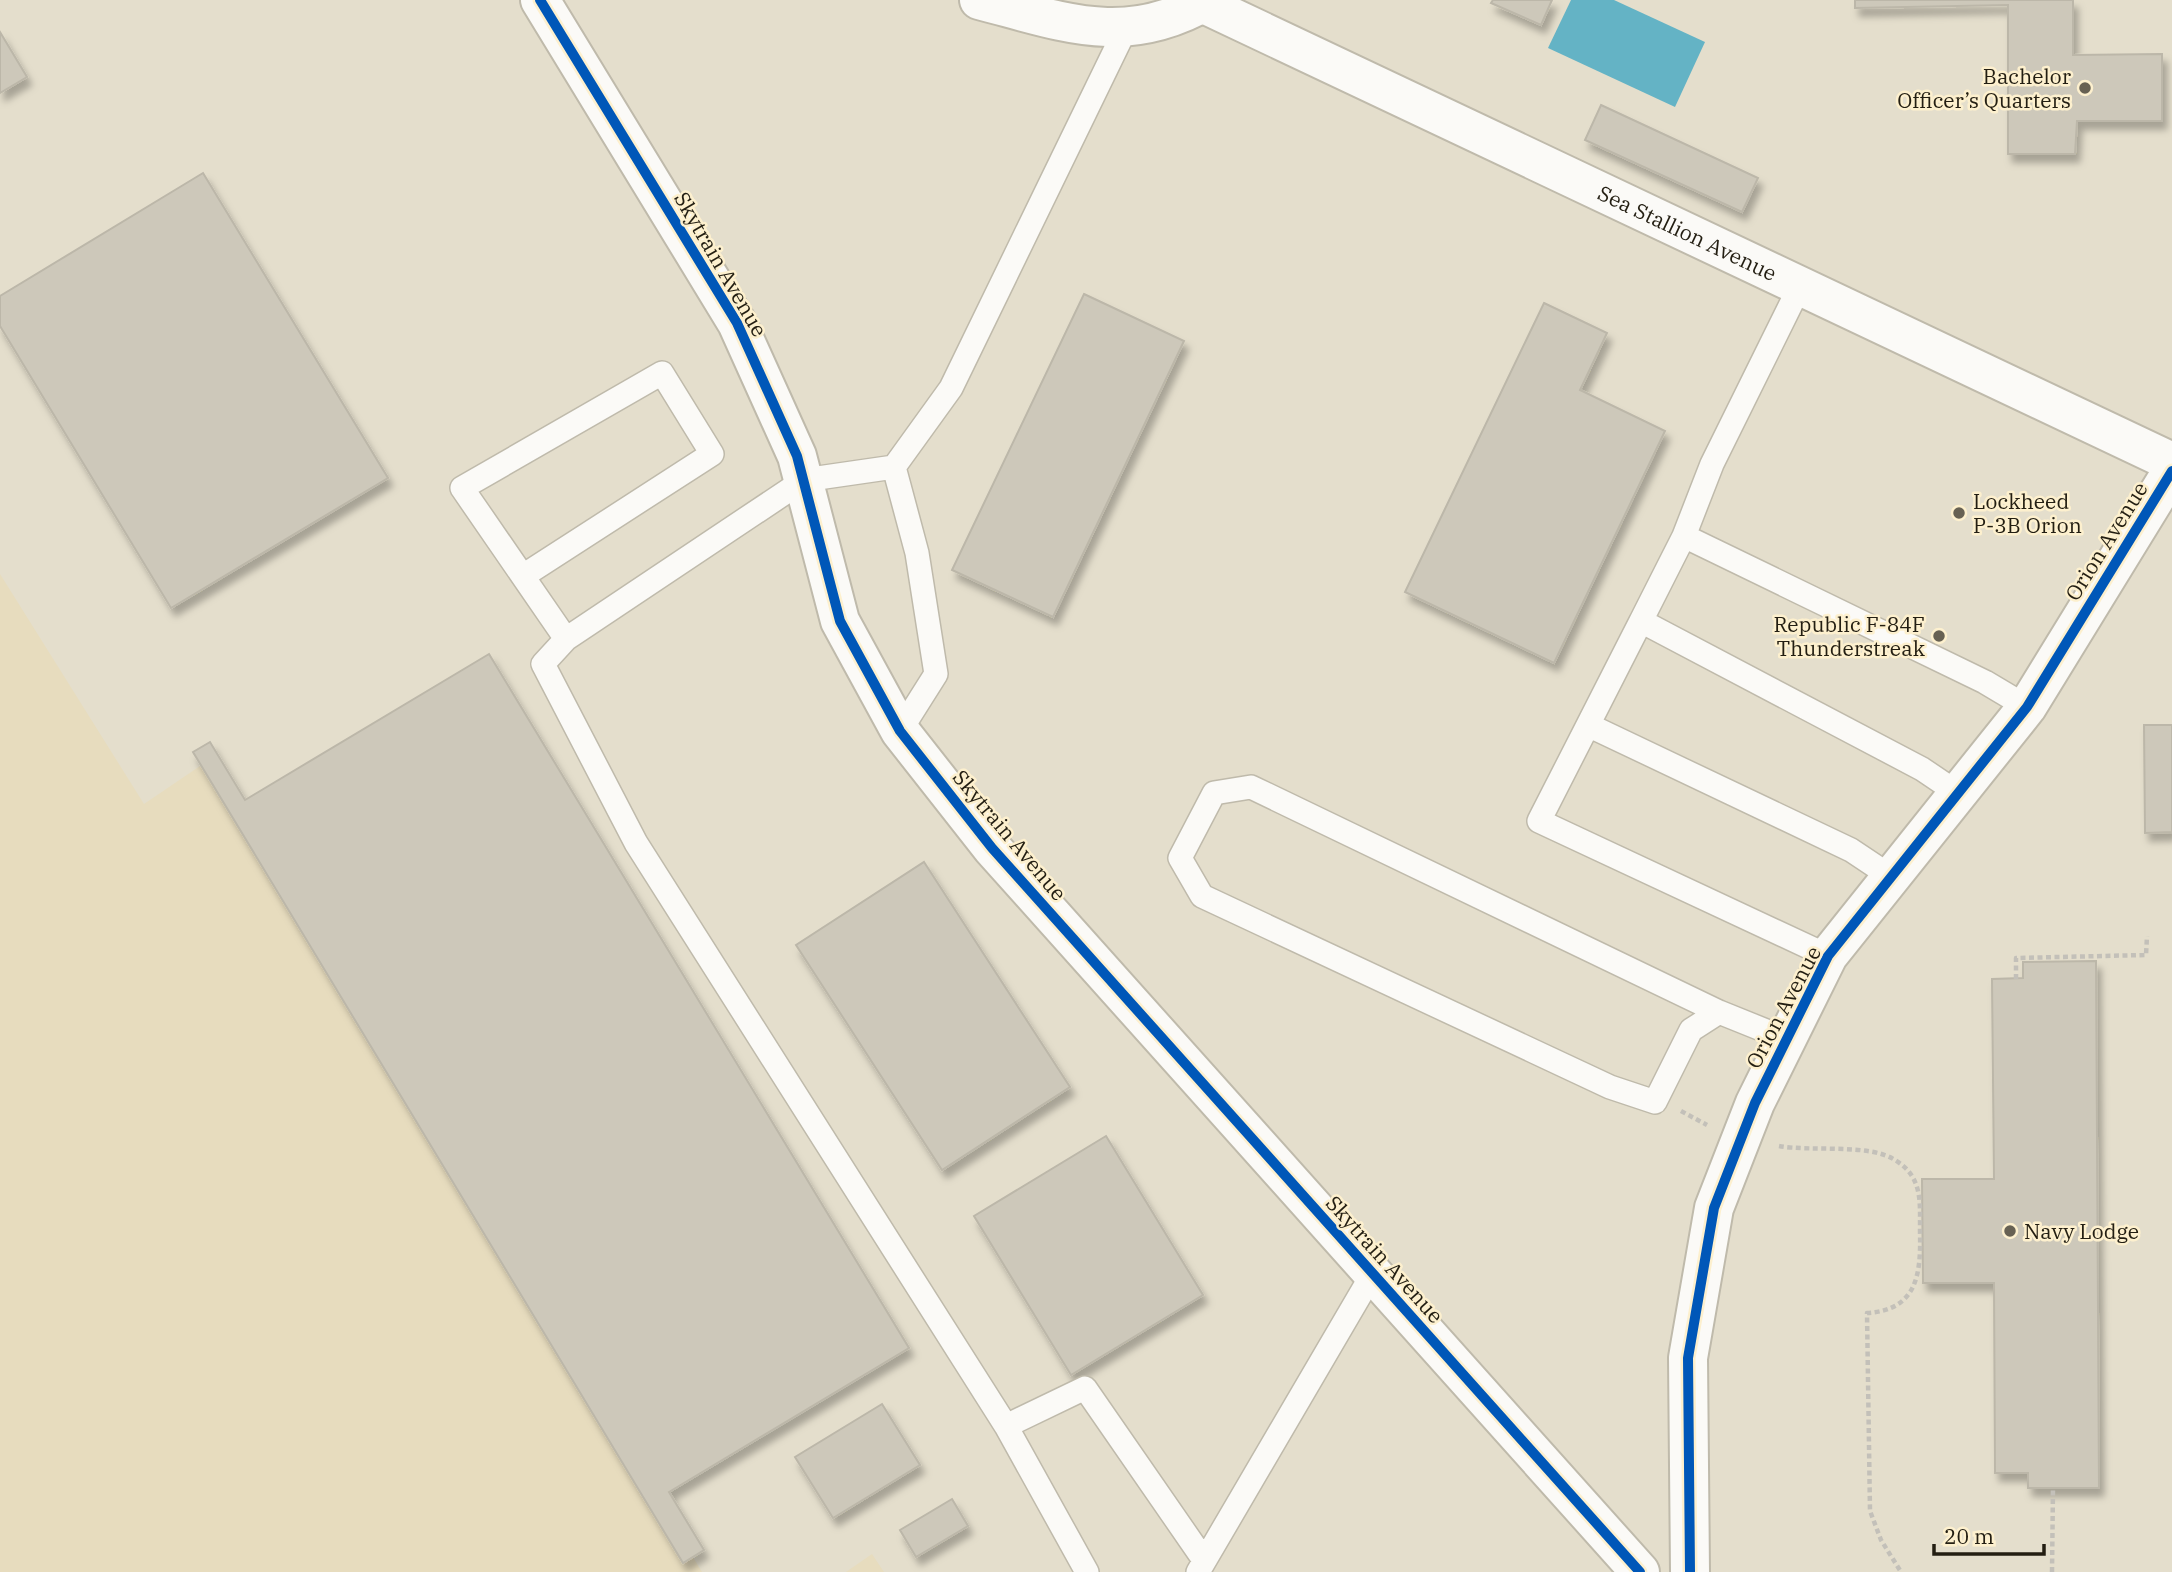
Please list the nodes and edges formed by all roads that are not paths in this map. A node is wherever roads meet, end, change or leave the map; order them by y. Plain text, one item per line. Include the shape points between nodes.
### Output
1 (540, 0) edge
2 (979, 0) edge
3 (1205, 2) edge
4 (1126, 28) junction
5 (1800, 286) junction
6 (2172, 462) edge
7 (894, 467) junction
8 (2172, 471) edge
9 (804, 480) junction
10 (1684, 536) junction
11 (523, 576) junction
12 (1641, 621) junction
13 (566, 639) junction
14 (2027, 706) junction
15 (1588, 725) junction
16 (900, 731) junction
17 (1959, 794) junction
18 (1893, 878) junction
19 (1828, 956) junction
20 (1719, 1012) junction
21 (1786, 1039) junction
22 (1373, 1273) junction
23 (1006, 1426) junction
24 (1201, 1566) edge
25 (1087, 1572) edge
26 (1640, 1572) edge
27 (1690, 1572) edge

1 - 9 street, Skytrain Avenue via 737,323
2 - 4 street via 1084,27
3 - 4 street via 1172,17
3 - 5 street, Sea Stallion Avenue
4 - 7 lane via 951,387
5 - 6 street, Sea Stallion Avenue
5 - 10 lane via 1712,464
7 - 9 lane
7 - 16 lane via 917,552 936,674
8 - 14 street, Orion Avenue
9 - 13 lane
9 - 16 street, Skytrain Avenue via 840,621
10 - 12 lane
10 - 14 lane
11 - 11 lane via 462,488 662,373 712,454
11 - 13 lane
12 - 15 lane
12 - 17 lane via 1922,769
13 - 23 lane via 543,664 636,843
14 - 17 street, Orion Avenue
15 - 18 lane via 1851,850
15 - 19 lane via 1539,821
16 - 22 street, Skytrain Avenue via 992,848
17 - 18 street, Orion Avenue
18 - 19 street, Orion Avenue
19 - 21 street, Orion Avenue
20 - 20 lane via 1690,1031 1655,1101 1610,1087 1202,896 1180,858 1214,793 1251,786
20 - 21 lane
21 - 27 street, Orion Avenue via 1714,1208 1688,1358
22 - 24 lane
22 - 26 street, Skytrain Avenue
23 - 24 lane via 1084,1388
23 - 25 lane

